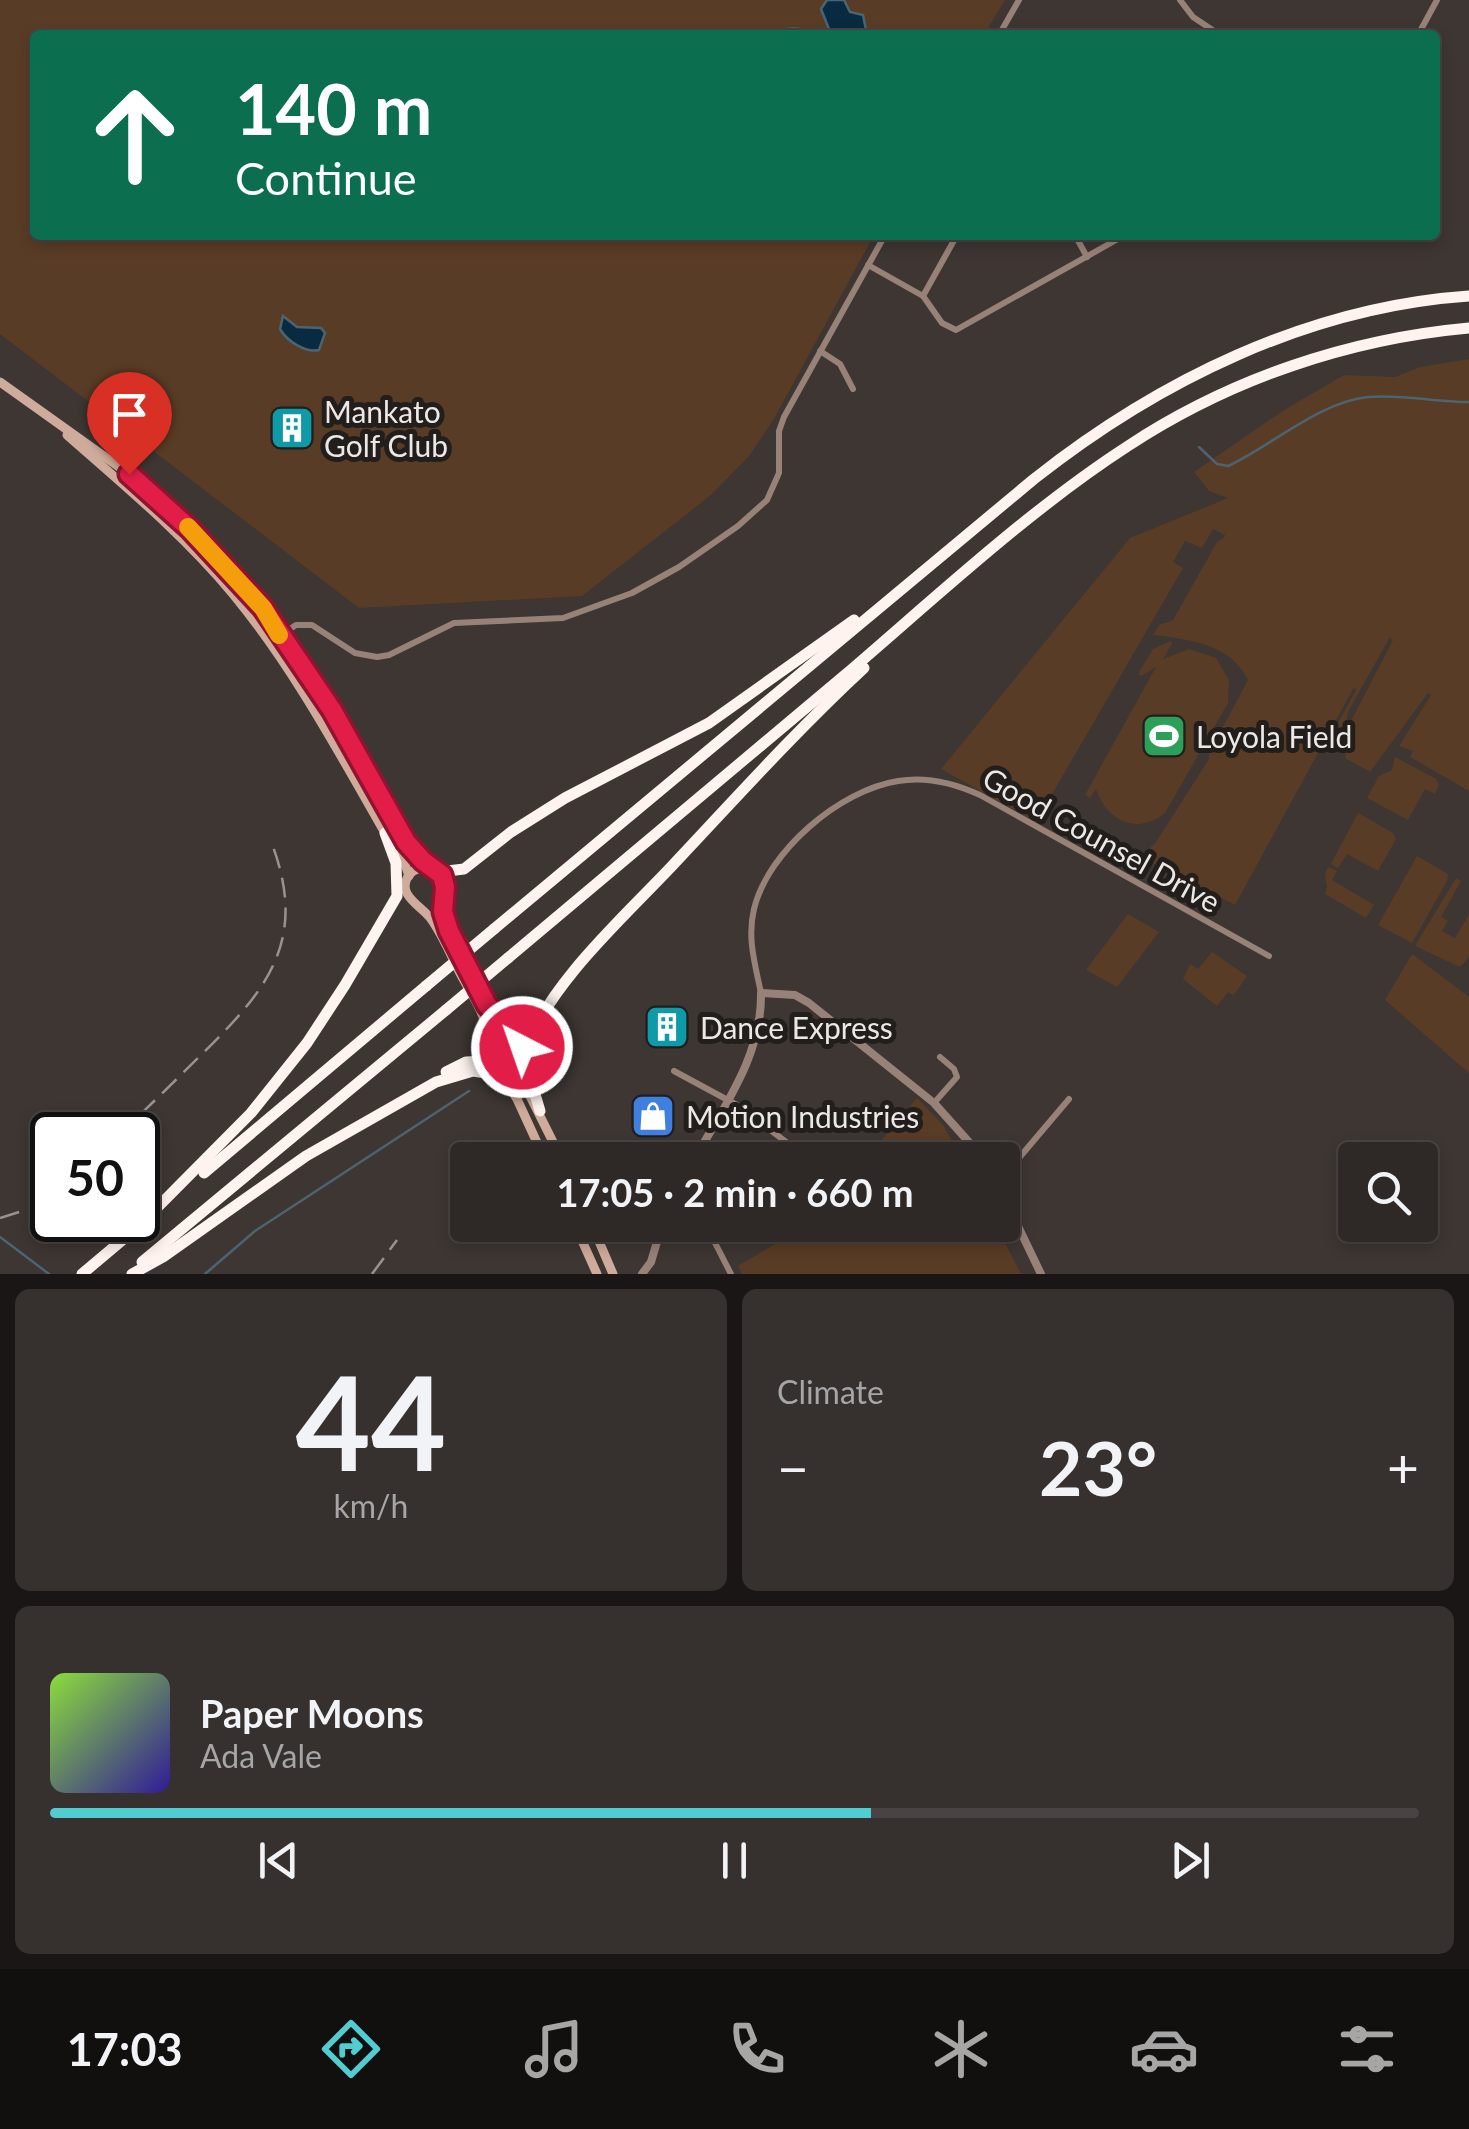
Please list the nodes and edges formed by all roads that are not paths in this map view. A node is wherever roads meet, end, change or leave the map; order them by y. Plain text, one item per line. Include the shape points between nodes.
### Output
1 (1019, 0) edge
2 (1180, 0) edge
3 (1437, 0) edge
4 (1003, 30) edge
5 (1212, 30) edge
6 (1421, 30) edge
7 (883, 240) edge
8 (955, 240) edge
9 (1078, 240) edge
10 (1116, 240) edge
11 (1088, 256) junction
12 (868, 265) junction
13 (923, 296) junction
14 (1469, 296) edge
15 (1469, 328) edge
16 (820, 351) junction
17 (0, 382) edge
18 (853, 390) dead end
19 (39, 410) junction
20 (957, 580) junction
21 (912, 581) junction
22 (280, 635) junction
23 (268, 643) junction
24 (386, 832) joint
25 (434, 870) junction
26 (404, 883) junction
27 (439, 921) junction
28 (1268, 956) dead end
29 (761, 993) junction
30 (554, 998) junction
31 (488, 1017) junction
32 (520, 1057) junction
33 (940, 1058) dead end
34 (492, 1064) junction
35 (674, 1072) dead end
36 (436, 1082) junction
37 (506, 1083) junction
38 (1069, 1098) dead end
39 (728, 1100) junction
40 (934, 1104) junction
41 (540, 1111) junction
42 (536, 1142) edge
43 (554, 1142) edge
44 (704, 1142) edge
45 (785, 1142) edge
46 (969, 1142) edge
47 (1020, 1157) edge
48 (160, 1205) edge
49 (160, 1209) edge
50 (1020, 1230) edge
51 (121, 1242) edge
52 (582, 1242) edge
53 (599, 1242) edge
54 (657, 1242) edge
55 (715, 1242) edge
56 (82, 1274) edge
57 (130, 1274) edge
58 (596, 1274) edge
59 (613, 1274) edge
60 (642, 1274) edge
61 (731, 1274) edge
62 (1041, 1274) edge

1 - 4 street
2 - 5 street
3 - 6 street
7 - 12 street
8 - 13 street
9 - 11 street
10 - 11 street
11 - 13 street via 956,330 942,323
12 - 13 street
12 - 16 street
14 - 21 highway via 1310,328 1181,381 1071,450
15 - 20 highway via 1322,356 1220,395 1116,454
16 - 18 street via 840,364
16 - 22 street via 784,416 778,473 767,500 659,580 545,621 454,624 390,655 355,652 312,625
17 - 19 main road
19 - 22 main road via 166,506
19 - 23 main road via 182,538
20 - 30 highway via 800,730
20 - 57 highway, bridge
21 - 25 highway via 709,723 564,798 464,869
21 - 49 highway, bridge
22 - 23 street
22 - 25 main road via 406,842
23 - 24 main road
24 - 26 highway
25 - 26 main road via 419,868
25 - 27 main road via 445,887
26 - 27 main road via 409,898
26 - 48 highway via 285,1073
27 - 31 main road
28 - 29 street, Good Counsel Drive via 980,795 911,779 860,793 777,860 752,924
29 - 39 street, Good Counsel Drive via 754,1048
29 - 40 street via 809,1003
30 - 32 highway
30 - 41 highway via 530,1055
31 - 32 main road via 517,1036
31 - 34 main road via 483,1049
32 - 34 main road via 510,1068
32 - 41 main road via 520,1078
33 - 40 street via 957,1077
34 - 36 highway via 459,1064
34 - 37 main road
35 - 39 street
36 - 37 highway via 473,1071
36 - 57 highway via 306,1156
37 - 42 main road
38 - 47 street
39 - 44 street, Good Counsel Drive
39 - 45 street
40 - 46 street
41 - 43 main road
50 - 62 street
51 - 56 highway
52 - 58 main road
53 - 59 main road
54 - 60 street
55 - 61 street

